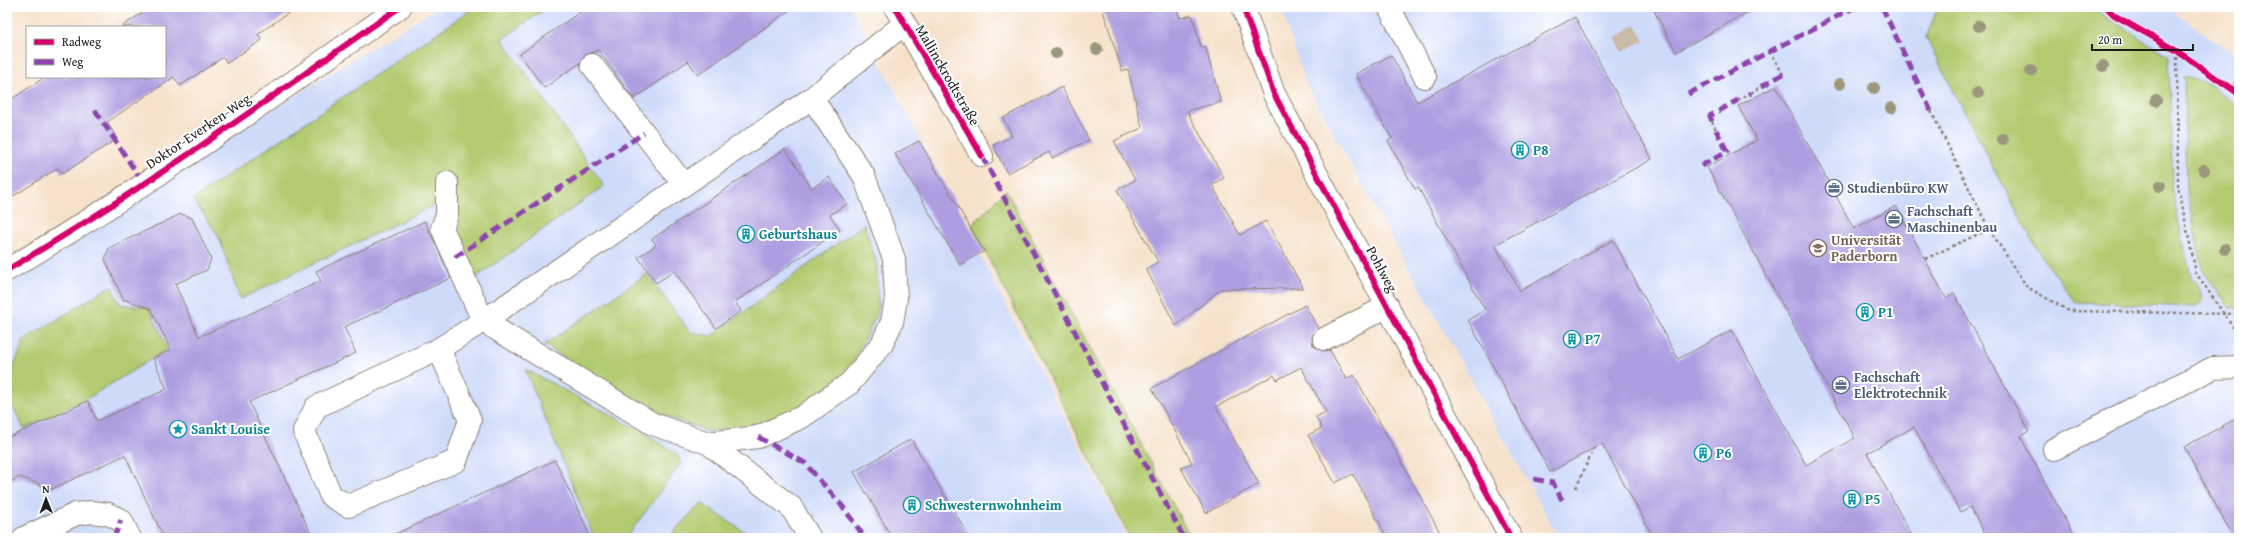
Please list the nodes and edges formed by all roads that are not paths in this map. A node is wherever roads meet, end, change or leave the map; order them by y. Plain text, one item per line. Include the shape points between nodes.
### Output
1 (400, 7) edge
2 (1243, 7) edge
3 (1389, 7) edge
4 (900, 16) edge
5 (592, 65) dead end
6 (1425, 77) dead end
7 (812, 98) junction
8 (982, 156) dead end
9 (447, 183) dead end
10 (684, 185) junction
11 (7, 270) edge
12 (1388, 306) junction
13 (483, 321) junction
14 (1324, 338) dead end
15 (439, 349) junction
16 (2239, 367) edge
17 (708, 443) junction
18 (2054, 449) dead end
19 (24, 538) edge
20 (130, 538) edge
21 (810, 538) edge
22 (1511, 538) edge

1 - 11 street, Doktor-Everken-Weg via 178,161 68,234
2 - 12 street, Pohlweg via 1274,94
3 - 6 street
4 - 7 street
4 - 8 street, Mallinckrodtstraße
5 - 10 street
7 - 10 street
7 - 17 street via 864,176 894,259 896,299 892,322 882,344 850,383 802,417 758,437
9 - 13 street via 447,215 442,228
10 - 13 street
12 - 14 street
12 - 22 street, Pohlweg
13 - 15 street
13 - 17 street via 653,424
15 - 15 street via 316,407 304,431 331,496 348,506 456,461 470,420
16 - 18 street via 2213,368
17 - 21 street via 791,507
19 - 20 street via 76,514 92,512 108,514 121,520

